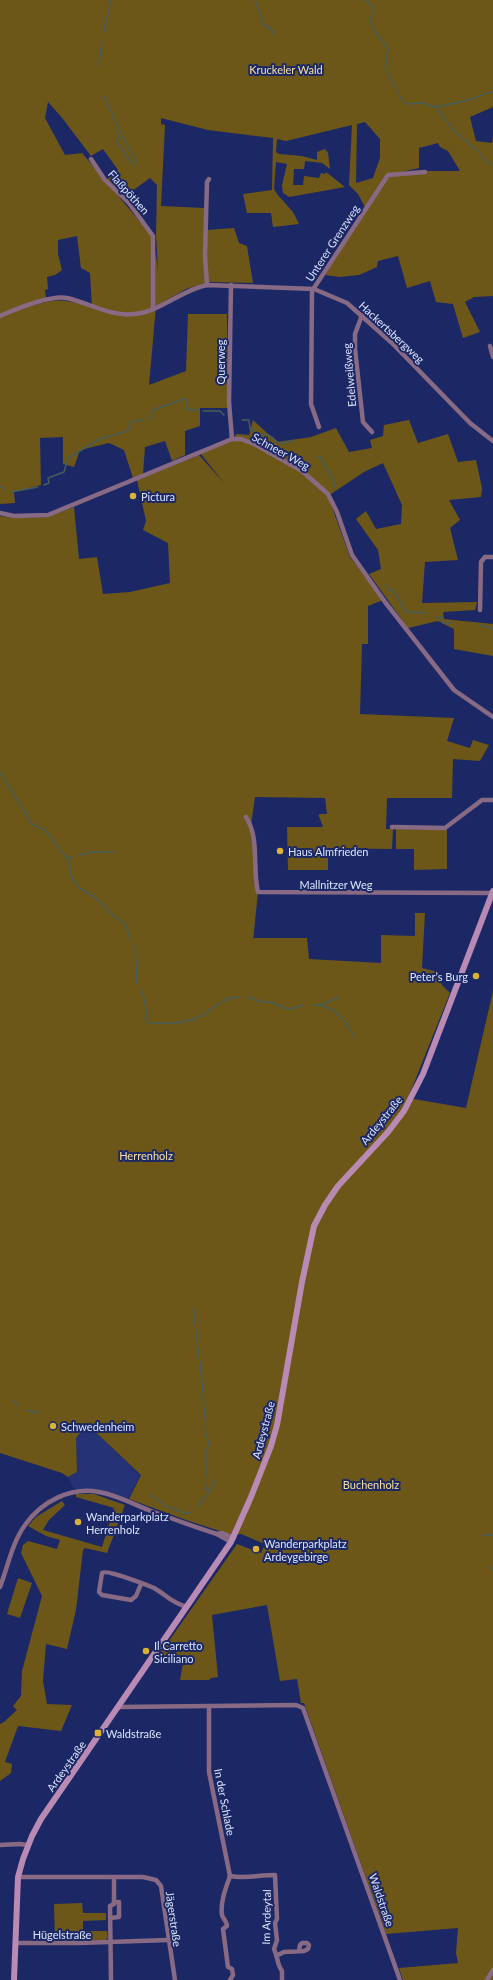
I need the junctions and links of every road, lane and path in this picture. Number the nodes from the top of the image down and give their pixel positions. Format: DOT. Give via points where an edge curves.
graph roads {
  1 [pos="91,159"];
  2 [pos="425,172"];
  3 [pos="209,179"];
  4 [pos="207,285"];
  5 [pos="230,285"];
  6 [pos="314,289"];
  7 [pos="153,309"];
  8 [pos="362,315"];
  9 [pos="0,316"];
  10 [pos="490,346"];
  11 [pos="493,357"];
  12 [pos="319,427"];
  13 [pos="372,432"];
  14 [pos="232,438"];
  15 [pos="493,441"];
  16 [pos="0,513"];
  17 [pos="493,557"];
  18 [pos="480,610"];
  19 [pos="493,717"];
  20 [pos="493,800"];
  21 [pos="246,817"];
  22 [pos="392,827"];
  23 [pos="492,892"];
  24 [pos="232,1540"];
  25 [pos="142,1584"];
  26 [pos="0,1587"];
  27 [pos="187,1607"];
  28 [pos="119,1707"];
  29 [pos="209,1707"];
  30 [pos="0,1845"];
  31 [pos="27,1845"];
  32 [pos="230,1876"];
  33 [pos="18,1877"];
  34 [pos="114,1878"];
  35 [pos="114,1902"];
  36 [pos="110,1918"];
  37 [pos="168,1940"];
  38 [pos="110,1942"];
  39 [pos="15,1943"];
  40 [pos="299,1951"];
  41 [pos="278,1955"];
  42 [pos="493,1970"];
  43 [pos="111,1977"];
  44 [pos="14,1980"];
  45 [pos="175,1980"];
  46 [pos="230,1980"];
  47 [pos="282,1980"];
  48 [pos="400,1980"];
  49 [pos="487,1980"];
  1 -- 7 [label="street, Flaßpöthen" via="105,180 129,203 153,236"];
  2 -- 6 [label="street, Unterer Grenzweg" via="388,175"];
  3 -- 4 [label="street"];
  4 -- 5 [label="street, Hackertsbergweg"];
  4 -- 7 [label="street, Hackertsbergweg" via="196,287"];
  5 -- 6 [label="street, Hackertsbergweg"];
  5 -- 14 [label="street, Querweg" via="229,402"];
  6 -- 8 [label="street, Hackertsbergweg" via="347,303"];
  6 -- 12 [label="street, Unterer Grenzweg" via="311,404"];
  7 -- 9 [label="street, Hackertsbergweg" via="126,315 59,298"];
  8 -- 13 [label="street, Edelweißweg" via="355,334 355,349 363,422"];
  8 -- 15 [label="street, Hackertsbergweg" via="400,350 470,423"];
  10 -- 11 [label="street"];
  14 -- 16 [label="street" via="48,515 14,516"];
  14 -- 19 [label="street, Schneer Weg" via="254,444 302,471 328,494 352,555 385,602 454,690"];
  17 -- 18 [label="street" via="485,557 481,562"];
  20 -- 22 [label="street" via="482,800 445,828"];
  21 -- 23 [label="street, Mallnitzer Weg" via="252,825 254,837 254,879 258,892"];
  23 -- 24 [label="main road, Ardeystraße" via="410,1102 388,1132 338,1186 314,1226 271,1446"];
  24 -- 26 [label="street" via="102,1493 87,1491 69,1494 44,1506 24,1525"];
  24 -- 27 [label="main road, Ardeystraße"];
  25 -- 25 [label="street" via="104,1571 99,1592 102,1595 131,1600"];
  25 -- 27 [label="street" via="155,1589 172,1602"];
  27 -- 28 [label="main road, Ardeystraße"];
  28 -- 29 [label="street, Waldstraße"];
  28 -- 31 [label="main road, Ardeystraße" via="41,1819"];
  29 -- 32 [label="street, In der Schlade" via="209,1772"];
  29 -- 48 [label="street, Waldstraße" via="296,1705 303,1708"];
  30 -- 31 [label="street"];
  31 -- 33 [label="main road, Ardeystraße"];
  32 -- 41 [label="street, Im Ardeytal" via="245,1878 251,1875 275,1875 277,1940 274,1949"];
  32 -- 46 [label="street" via="222,1905 222,1916 227,1922 223,1929 228,1967 232,1969 233,1975"];
  33 -- 34 [label="street, Jägerstraße"];
  33 -- 39 [label="main road, Ardeystraße"];
  34 -- 35 [label="street"];
  34 -- 37 [label="street, Jägerstraße" via="151,1878 159,1882"];
  35 -- 36 [label="street" via="110,1906"];
  35 -- 36 [label="street" via="118,1902 119,1917"];
  36 -- 38 [label="street"];
  37 -- 38 [label="street, Hügelstraße"];
  37 -- 45 [label="street, Jägerstraße"];
  38 -- 39 [label="street, Hügelstraße"];
  38 -- 43 [label="street"];
  39 -- 44 [label="main road, Ardeystraße"];
  40 -- 41 [label="street, Im Ardeytal"];
  41 -- 47 [label="street, Im Ardeytal"];
  42 -- 49 [label="street"];
}
